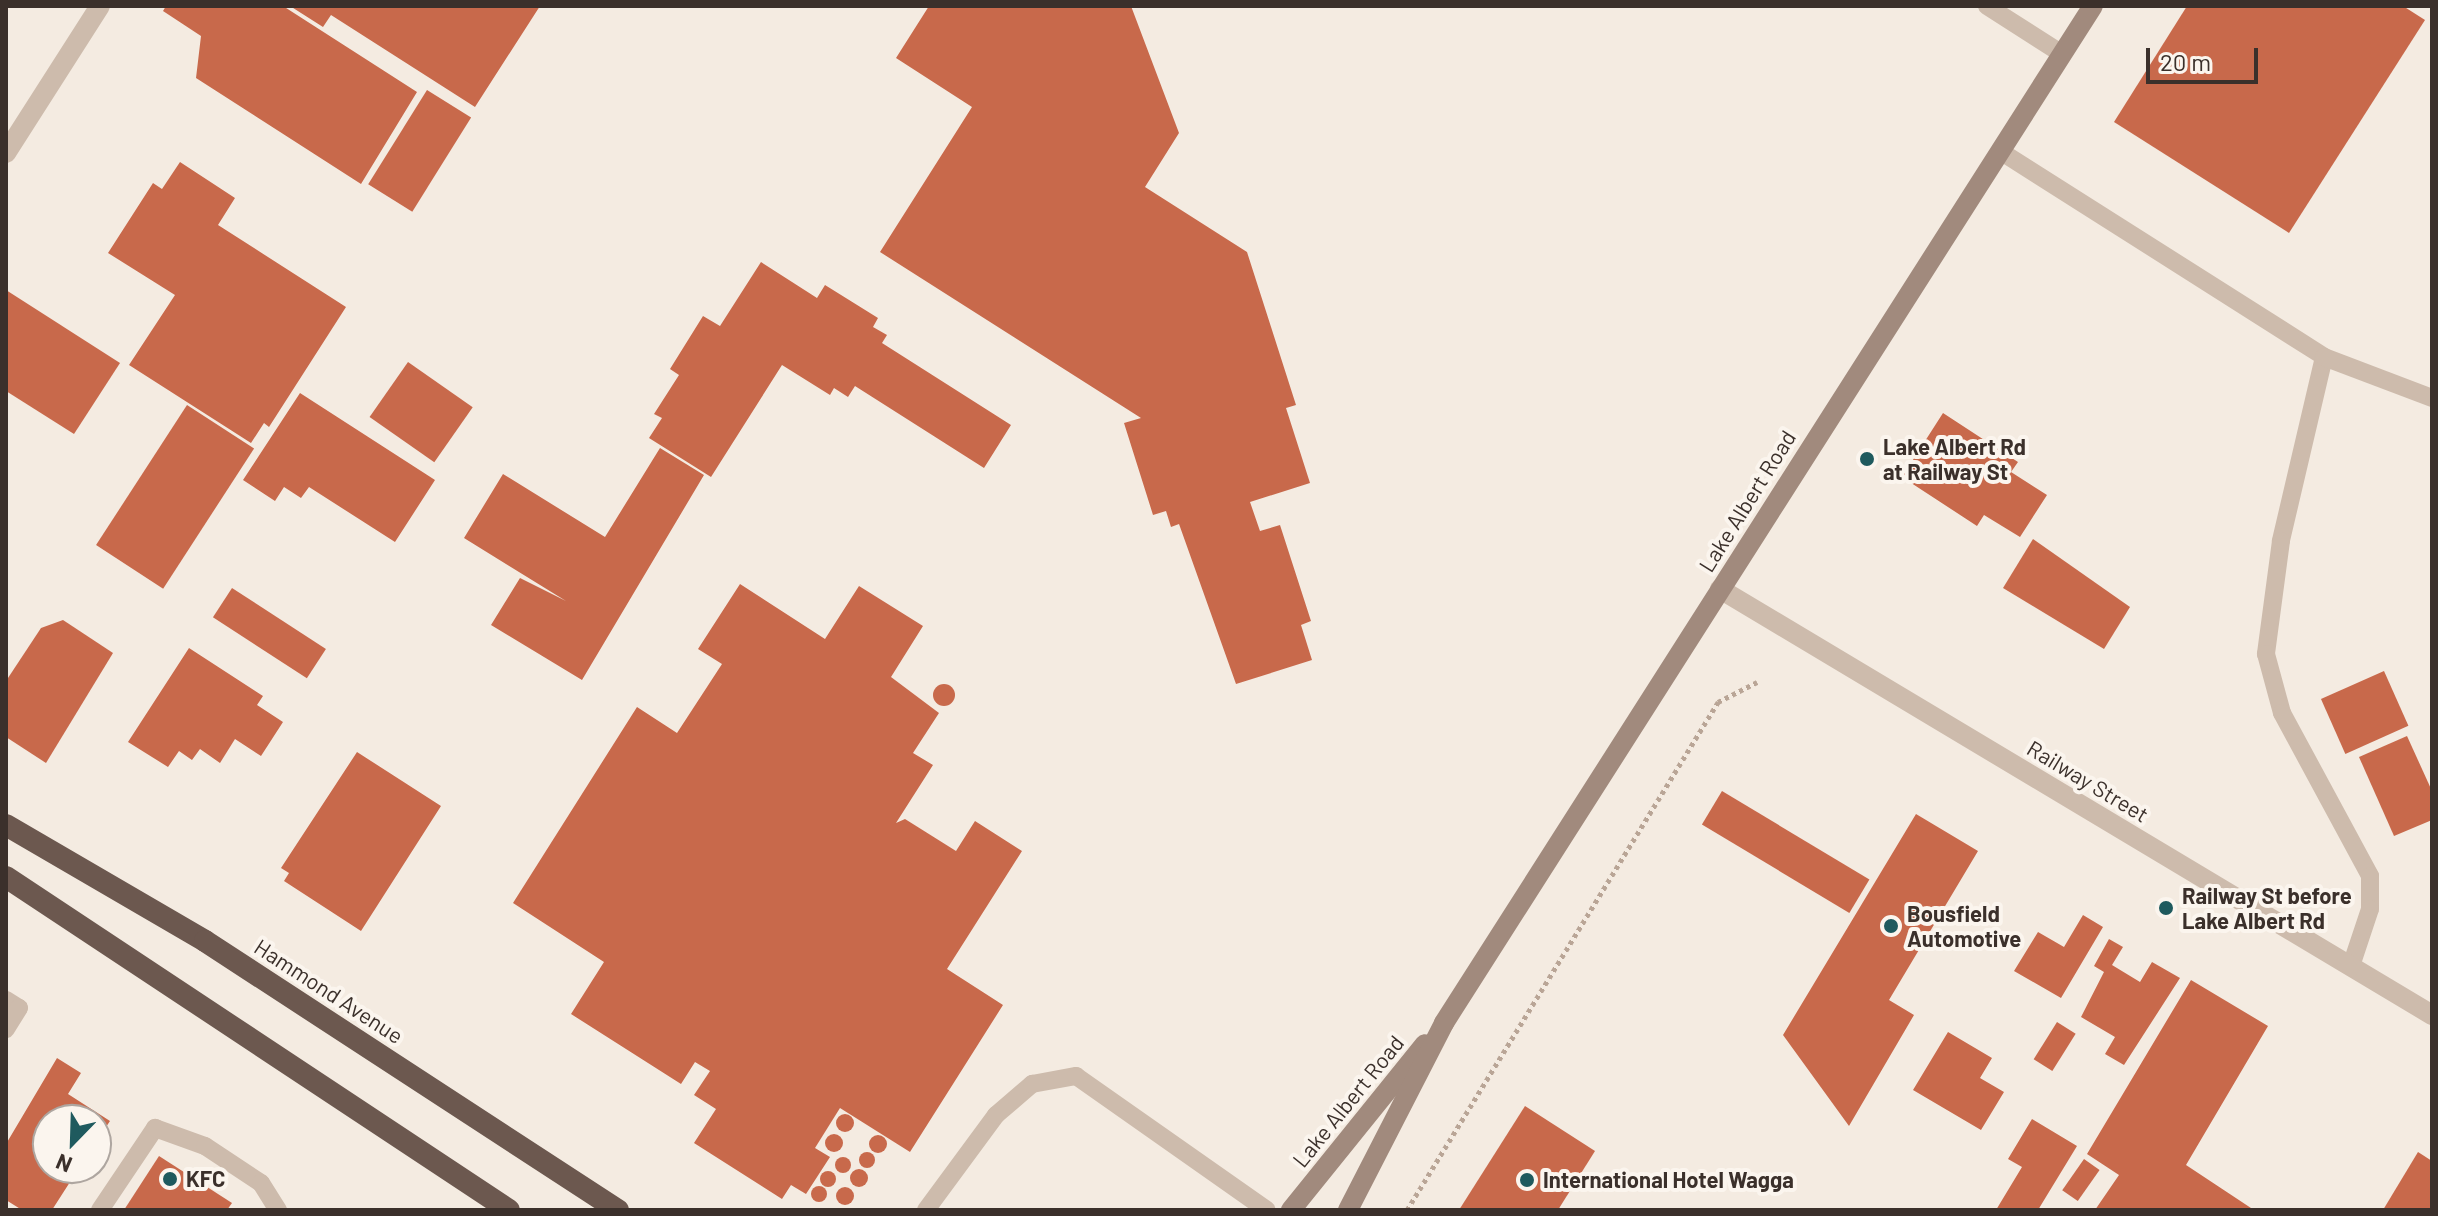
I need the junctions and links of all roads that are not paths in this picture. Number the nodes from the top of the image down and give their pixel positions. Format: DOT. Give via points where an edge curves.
graph roads {
  1 [pos="100,6"];
  2 [pos="1987,6"];
  3 [pos="2093,6"];
  4 [pos="2062,54"];
  5 [pos="2000,151"];
  6 [pos="6,153"];
  7 [pos="2324,357"];
  8 [pos="2432,398"];
  9 [pos="1720,589"];
  10 [pos="6,825"];
  11 [pos="6,877"];
  12 [pos="2351,966"];
  13 [pos="6,1000"];
  14 [pos="2432,1015"];
  15 [pos="1444,1023"];
  16 [pos="6,1029"];
  17 [pos="100,1210"];
  18 [pos="278,1210"];
  19 [pos="509,1210"];
  20 [pos="618,1210"];
  21 [pos="926,1210"];
  22 [pos="1267,1210"];
  23 [pos="1291,1210"];
  24 [pos="1348,1210"];
  1 -- 6 [label="street"];
  2 -- 4 [label="lane"];
  3 -- 4 [label="main road, Lake Albert Road"];
  4 -- 5 [label="main road, Lake Albert Road"];
  5 -- 7 [label="lane"];
  5 -- 9 [label="main road, Lake Albert Road"];
  7 -- 8 [label="lane"];
  7 -- 12 [label="lane" via="2281,541 2266,654 2282,713 2370,876 2370,909"];
  9 -- 12 [label="street, Railway Street"];
  9 -- 15 [label="main road, Lake Albert Road"];
  10 -- 20 [label="highway, Hammond Avenue" via="205,941"];
  11 -- 19 [label="highway"];
  12 -- 14 [label="street, Railway Street"];
  13 -- 16 [label="lane" via="19,1008"];
  15 -- 23 [label="main road, Lake Albert Road" via="1356,1123"];
  15 -- 24 [label="main road, Lake Albert Road"];
  17 -- 18 [label="lane" via="155,1128 205,1146 261,1183"];
  21 -- 22 [label="lane" via="996,1115 1032,1084 1076,1076"];
}
